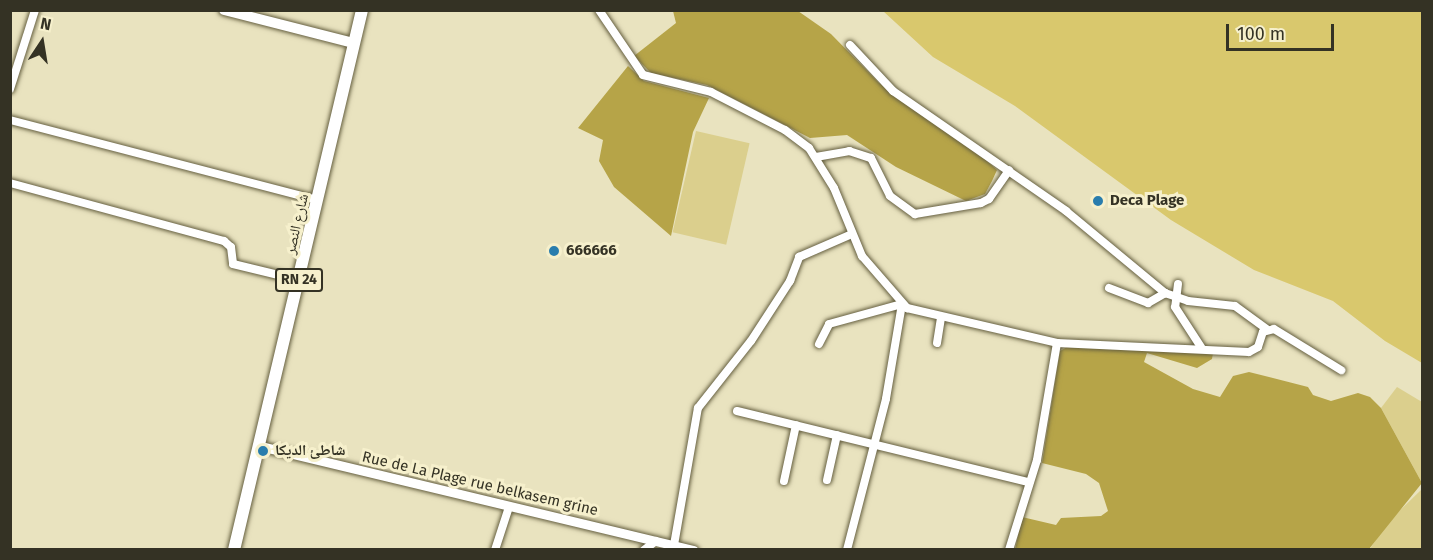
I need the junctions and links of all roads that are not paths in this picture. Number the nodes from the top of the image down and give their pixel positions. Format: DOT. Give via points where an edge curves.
graph roads {
  1 [pos="35,10"];
  2 [pos="224,10"];
  3 [pos="362,10"];
  4 [pos="599,10"];
  5 [pos="353,43"];
  6 [pos="850,45"];
  7 [pos="10,89"];
  8 [pos="10,120"];
  9 [pos="816,157"];
  10 [pos="1009,170"];
  11 [pos="10,183"];
  12 [pos="318,200"];
  13 [pos="852,234"];
  14 [pos="299,280"];
  15 [pos="1178,284"];
  16 [pos="1109,288"];
  17 [pos="1165,293"];
  18 [pos="1175,297"];
  19 [pos="902,304"];
  20 [pos="941,318"];
  21 [pos="1267,329"];
  22 [pos="937,343"];
  23 [pos="1057,343"];
  24 [pos="819,344"];
  25 [pos="1201,347"];
  26 [pos="1341,370"];
  27 [pos="737,411"];
  28 [pos="796,425"];
  29 [pos="837,435"];
  30 [pos="874,444"];
  31 [pos="260,446"];
  32 [pos="827,480"];
  33 [pos="784,481"];
  34 [pos="1029,482"];
  35 [pos="509,507"];
  36 [pos="656,541"];
  37 [pos="674,545"];
  38 [pos="234,549"];
  39 [pos="495,549"];
  40 [pos="644,549"];
  41 [pos="694,549"];
  42 [pos="847,549"];
  43 [pos="1009,549"];
  1 -- 7 [label="street"];
  2 -- 5 [label="main road"];
  3 -- 5 [label="main road, شارع النصر / RN 24"];
  4 -- 9 [label="street" via="643,75 711,92 785,130"];
  5 -- 12 [label="main road, شارع النصر / RN 24"];
  6 -- 10 [label="street" via="892,91"];
  8 -- 12 [label="street"];
  9 -- 10 [label="street" via="849,151 870,158 890,195 915,214 989,199"];
  9 -- 13 [label="street" via="834,188"];
  10 -- 17 [label="street" via="1066,210"];
  11 -- 14 [label="street" via="224,241 231,247 232,264"];
  12 -- 14 [label="main road, شارع النصر / RN 24"];
  13 -- 19 [label="street" via="873,271"];
  13 -- 37 [label="street" via="799,257 790,281 751,341 698,408"];
  14 -- 31 [label="main road, شارع النصر / RN 24"];
  15 -- 18 [label="street"];
  16 -- 17 [label="street" via="1148,303"];
  17 -- 18 [label="street"];
  18 -- 21 [label="street" via="1235,306"];
  18 -- 25 [label="street" via="1175,307"];
  19 -- 20 [label="street" via="912,311"];
  19 -- 24 [label="street" via="829,324"];
  19 -- 30 [label="street"];
  20 -- 22 [label="street"];
  20 -- 23 [label="street"];
  21 -- 25 [label="street" via="1258,347 1249,352"];
  21 -- 26 [label="street" via="1274,329"];
  23 -- 25 [label="street" via="1123,348"];
  23 -- 34 [label="street" via="1037,460"];
  27 -- 28 [label="street"];
  28 -- 29 [label="street"];
  28 -- 33 [label="street"];
  29 -- 30 [label="street"];
  29 -- 32 [label="street"];
  30 -- 34 [label="street"];
  30 -- 42 [label="street"];
  31 -- 35 [label="street, Rue de La Plage rue belkasem grine"];
  31 -- 38 [label="main road, شارع النصر / RN 24"];
  34 -- 43 [label="street"];
  35 -- 36 [label="street, Rue de La Plage rue belkasem grine"];
  35 -- 39 [label="street"];
  36 -- 37 [label="street, Rue de La Plage rue belkasem grine"];
  36 -- 40 [label="street"];
  37 -- 41 [label="street, Rue de La Plage rue belkasem grine"];
}
